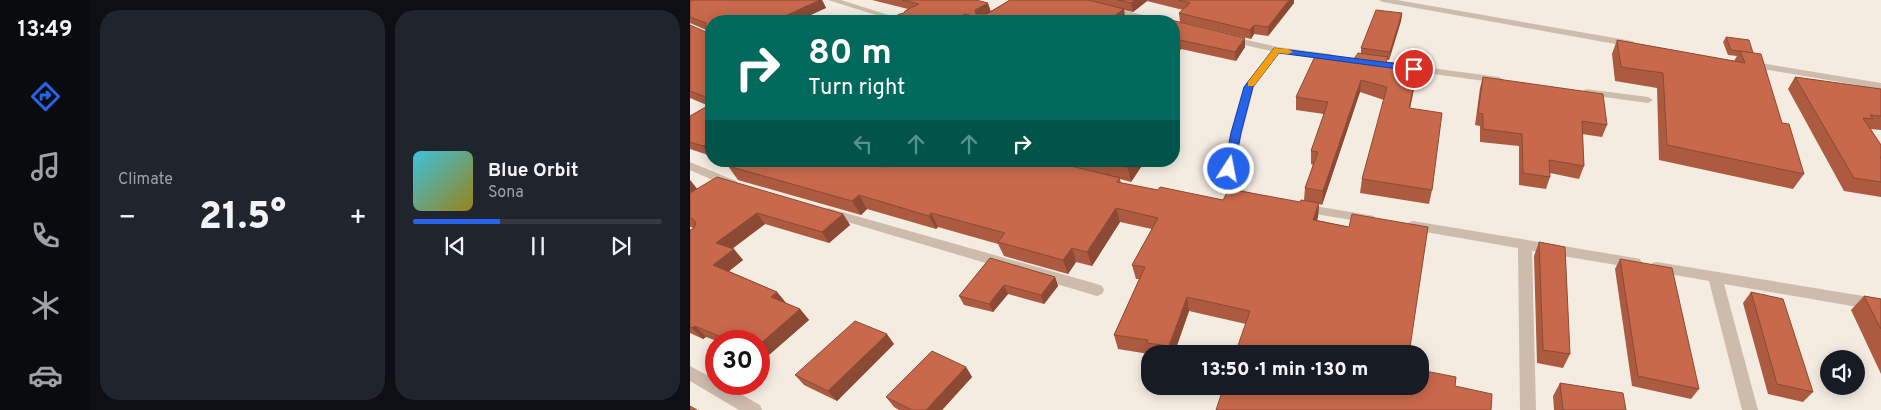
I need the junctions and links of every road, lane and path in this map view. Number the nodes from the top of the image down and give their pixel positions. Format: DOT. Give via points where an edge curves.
graph roads {
  1 [pos="832,0"];
  2 [pos="1383,0"];
  3 [pos="1103,8"];
  4 [pos="883,15"];
  5 [pos="1132,15"];
  6 [pos="1221,37"];
  7 [pos="1647,46"];
  8 [pos="1277,50"];
  9 [pos="1345,59"];
  10 [pos="1735,61"];
  11 [pos="1394,66"];
  12 [pos="1511,82"];
  13 [pos="1881,86"];
  14 [pos="1580,91"];
  15 [pos="1648,100"];
  16 [pos="690,166"];
  17 [pos="740,171"];
  18 [pos="724,182"];
  19 [pos="744,187"];
  20 [pos="711,190"];
  21 [pos="1261,201"];
  22 [pos="1290,206"];
  23 [pos="820,209"];
  24 [pos="1378,220"];
  25 [pos="1398,224"];
  26 [pos="1524,245"];
  27 [pos="1715,277"];
  28 [pos="1097,290"];
  29 [pos="1881,305"];
  30 [pos="690,373"];
  31 [pos="754,410"];
  32 [pos="1528,410"];
  33 [pos="1750,410"];
  1 -- 4 [label="street"];
  2 -- 7 [label="street"];
  3 -- 5 [label="street"];
  6 -- 8 [label="street"];
  8 -- 9 [label="street"];
  8 -- 21 [label="street" via="1248,87 1229,169 1236,190"];
  10 -- 13 [label="street"];
  11 -- 12 [label="street"];
  14 -- 15 [label="street"];
  16 -- 18 [label="street"];
  17 -- 18 [label="street"];
  18 -- 19 [label="street"];
  18 -- 20 [label="street"];
  22 -- 24 [label="street"];
  23 -- 28 [label="street"];
  25 -- 26 [label="street"];
  26 -- 27 [label="street"];
  26 -- 32 [label="street"];
  27 -- 29 [label="street"];
  27 -- 33 [label="street"];
  30 -- 31 [label="street"];
}
